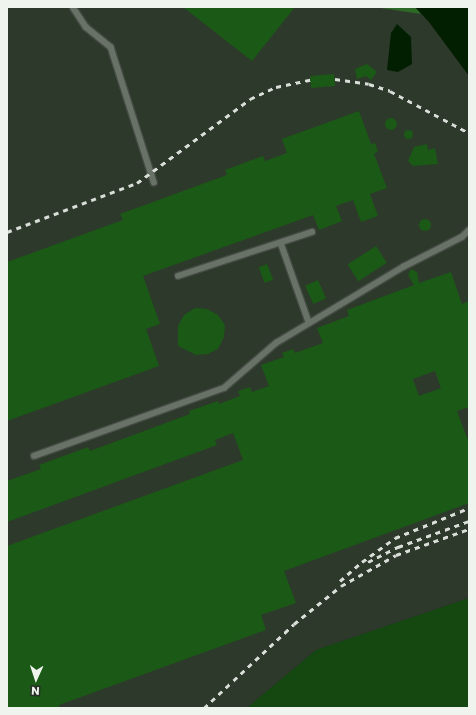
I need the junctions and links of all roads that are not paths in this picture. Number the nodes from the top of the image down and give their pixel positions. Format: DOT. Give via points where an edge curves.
graph roads {
  1 [pos="72,7"];
  2 [pos="154,182"];
  3 [pos="469,230"];
  4 [pos="312,232"];
  5 [pos="281,243"];
  6 [pos="178,276"];
  7 [pos="309,322"];
  8 [pos="34,456"];
  1 -- 2 [label="lane" via="86,27 111,47"];
  3 -- 7 [label="lane" via="462,237 403,267"];
  4 -- 5 [label="lane"];
  5 -- 6 [label="lane"];
  5 -- 7 [label="lane"];
  7 -- 8 [label="lane" via="276,343 224,388"];
}
